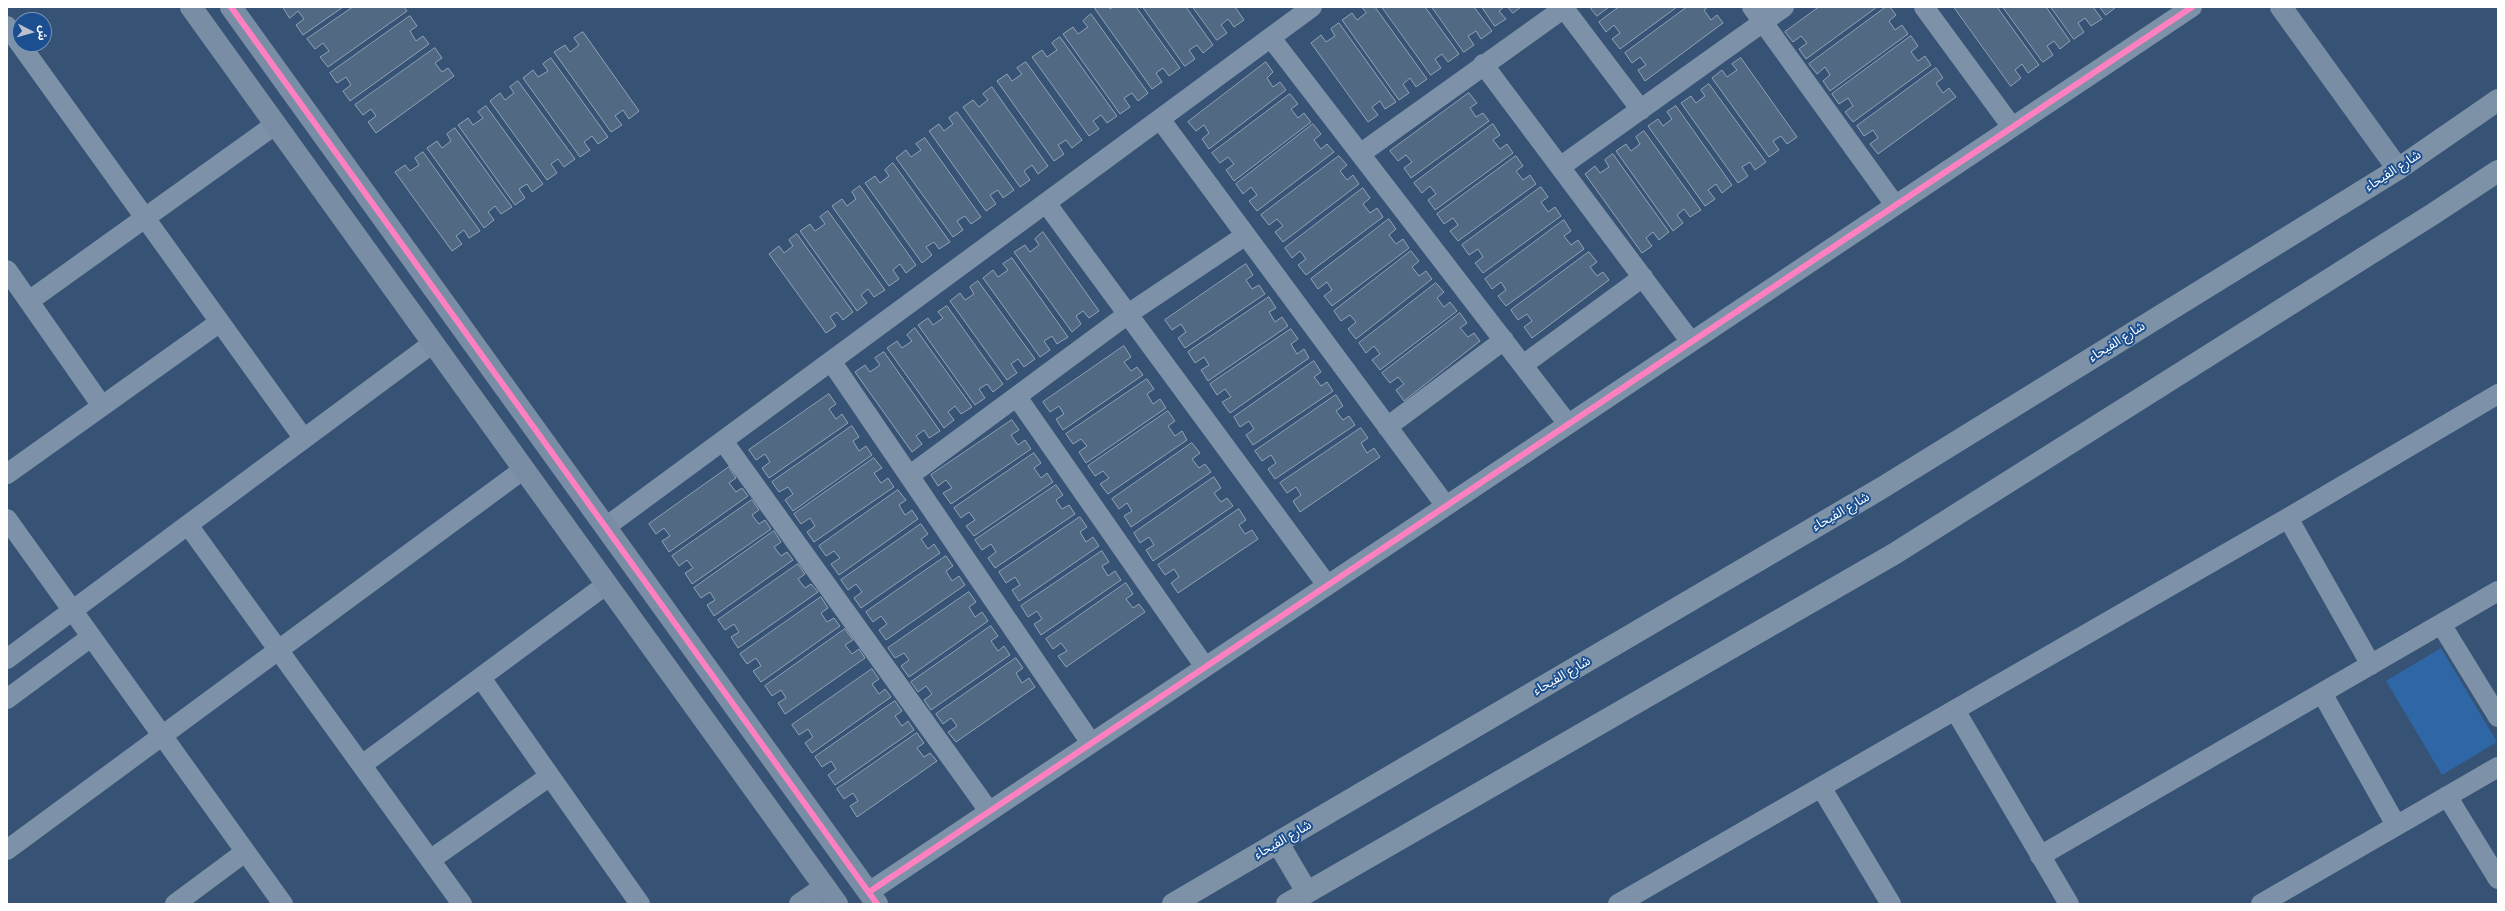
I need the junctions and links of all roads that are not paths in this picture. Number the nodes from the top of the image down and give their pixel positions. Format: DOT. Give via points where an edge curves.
graph roads {
  1 [pos="191,7"];
  2 [pos="231,7"];
  3 [pos="1312,7"];
  4 [pos="1564,7"];
  5 [pos="1784,7"];
  6 [pos="1924,7"];
  7 [pos="2192,7"];
  8 [pos="2281,7"];
  9 [pos="1757,15"];
  10 [pos="1271,38"];
  11 [pos="26,52"];
  12 [pos="1483,64"];
  13 [pos="2498,100"];
  14 [pos="1641,110"];
  15 [pos="1160,119"];
  16 [pos="276,124"];
  17 [pos="2012,127"];
  18 [pos="1360,154"];
  19 [pos="1560,167"];
  20 [pos="2398,169"];
  21 [pos="2498,171"];
  22 [pos="1046,203"];
  23 [pos="1895,205"];
  24 [pos="145,218"];
  25 [pos="1246,235"];
  26 [pos="7,270"];
  27 [pos="1643,277"];
  28 [pos="29,301"];
  29 [pos="1128,314"];
  30 [pos="220,322"];
  31 [pos="1504,340"];
  32 [pos="1691,342"];
  33 [pos="433,343"];
  34 [pos="832,361"];
  35 [pos="1523,365"];
  36 [pos="2498,394"];
  37 [pos="1017,397"];
  38 [pos="102,406"];
  39 [pos="1568,424"];
  40 [pos="1387,427"];
  41 [pos="304,439"];
  42 [pos="723,441"];
  43 [pos="524,469"];
  44 [pos="7,474"];
  45 [pos="909,476"];
  46 [pos="1446,506"];
  47 [pos="2288,518"];
  48 [pos="7,519"];
  49 [pos="188,525"];
  50 [pos="607,526"];
  51 [pos="607,584"];
  52 [pos="1327,585"];
  53 [pos="2498,591"];
  54 [pos="72,610"];
  55 [pos="2441,624"];
  56 [pos="91,637"];
  57 [pos="278,650"];
  58 [pos="7,659"];
  59 [pos="2371,665"];
  60 [pos="707,666"];
  61 [pos="1205,667"];
  62 [pos="481,678"];
  63 [pos="679,685"];
  64 [pos="2322,693"];
  65 [pos="7,699"];
  66 [pos="1954,710"];
  67 [pos="2498,717"];
  68 [pos="162,736"];
  69 [pos="1092,743"];
  70 [pos="362,765"];
  71 [pos="2498,767"];
  72 [pos="550,776"];
  73 [pos="1821,787"];
  74 [pos="2447,796"];
  75 [pos="989,812"];
  76 [pos="2396,825"];
  77 [pos="1278,843"];
  78 [pos="7,850"];
  79 [pos="245,852"];
  80 [pos="2040,856"];
  81 [pos="430,860"];
  82 [pos="2498,879"];
  83 [pos="1307,892"];
  84 [pos="831,896"];
  85 [pos="873,898"];
  86 [pos="175,904"];
  87 [pos="283,904"];
  88 [pos="462,904"];
  89 [pos="640,904"];
  90 [pos="800,904"];
  91 [pos="1173,904"];
  92 [pos="1287,904"];
  93 [pos="1618,904"];
  94 [pos="1891,904"];
  95 [pos="2068,904"];
  96 [pos="2261,904"];
  1 -- 16 [label="street"];
  2 -- 50 [label="street"];
  3 -- 10 [label="street"];
  4 -- 12 [label="street"];
  4 -- 14 [label="street"];
  5 -- 9 [label="street"];
  6 -- 17 [label="street"];
  7 -- 17 [label="street"];
  8 -- 20 [label="street"];
  9 -- 14 [label="street"];
  9 -- 23 [label="street"];
  10 -- 15 [label="street"];
  10 -- 18 [label="street"];
  11 -- 24 [label="street"];
  12 -- 18 [label="street"];
  12 -- 19 [label="street"];
  13 -- 20 [label="highway, شارع الفيحاء"];
  14 -- 19 [label="street"];
  15 -- 22 [label="street"];
  15 -- 25 [label="street"];
  16 -- 24 [label="street"];
  16 -- 33 [label="street"];
  17 -- 23 [label="street"];
  18 -- 31 [label="street"];
  19 -- 27 [label="street"];
  20 -- 77 [label="highway, شارع الفيحاء" via="1880,489"];
  21 -- 83 [label="highway" via="1894,554"];
  22 -- 29 [label="street"];
  22 -- 34 [label="street"];
  23 -- 32 [label="street"];
  24 -- 28 [label="street"];
  24 -- 30 [label="street"];
  25 -- 29 [label="street"];
  25 -- 40 [label="street"];
  26 -- 28 [label="street"];
  27 -- 32 [label="street"];
  27 -- 35 [label="street"];
  28 -- 38 [label="street"];
  29 -- 37 [label="street"];
  29 -- 52 [label="street"];
  30 -- 38 [label="street"];
  30 -- 41 [label="street"];
  31 -- 35 [label="street"];
  31 -- 40 [label="street"];
  32 -- 39 [label="street"];
  33 -- 41 [label="street"];
  33 -- 43 [label="street"];
  34 -- 42 [label="street"];
  34 -- 45 [label="street"];
  35 -- 39 [label="street"];
  36 -- 47 [label="street"];
  37 -- 45 [label="street"];
  37 -- 61 [label="street"];
  38 -- 44 [label="street"];
  39 -- 46 [label="street"];
  40 -- 46 [label="street"];
  41 -- 49 [label="street"];
  42 -- 50 [label="street"];
  42 -- 75 [label="street"];
  43 -- 51 [label="street"];
  43 -- 57 [label="street"];
  45 -- 69 [label="street"];
  46 -- 52 [label="street"];
  47 -- 59 [label="street"];
  47 -- 66 [label="street"];
  48 -- 54 [label="street"];
  49 -- 54 [label="street"];
  49 -- 57 [label="street"];
  50 -- 60 [label="street"];
  51 -- 62 [label="street"];
  51 -- 63 [label="street"];
  52 -- 61 [label="street"];
  53 -- 55 [label="street"];
  54 -- 56 [label="street"];
  54 -- 58 [label="street"];
  55 -- 59 [label="street"];
  55 -- 67 [label="street"];
  56 -- 65 [label="street"];
  56 -- 68 [label="street"];
  57 -- 68 [label="street"];
  57 -- 70 [label="street"];
  59 -- 64 [label="street"];
  60 -- 63 [label="street"];
  60 -- 85 [label="street"];
  61 -- 69 [label="street"];
  62 -- 70 [label="street"];
  62 -- 72 [label="street"];
  63 -- 84 [label="street"];
  64 -- 76 [label="street"];
  64 -- 80 [label="street"];
  66 -- 73 [label="street"];
  66 -- 80 [label="street"];
  68 -- 78 [label="street"];
  68 -- 79 [label="street"];
  69 -- 75 [label="street"];
  70 -- 81 [label="street"];
  71 -- 74 [label="street"];
  72 -- 81 [label="street"];
  72 -- 89 [label="street"];
  73 -- 93 [label="street"];
  73 -- 94 [label="street"];
  74 -- 76 [label="street"];
  74 -- 82 [label="street"];
  75 -- 85 [label="street"];
  76 -- 96 [label="street"];
  77 -- 83 [label="highway"];
  77 -- 91 [label="highway, شارع الفيحاء"];
  79 -- 86 [label="street"];
  79 -- 87 [label="street"];
  80 -- 95 [label="street"];
  81 -- 88 [label="street"];
  83 -- 92 [label="highway"];
  84 -- 90 [label="street"];
}
